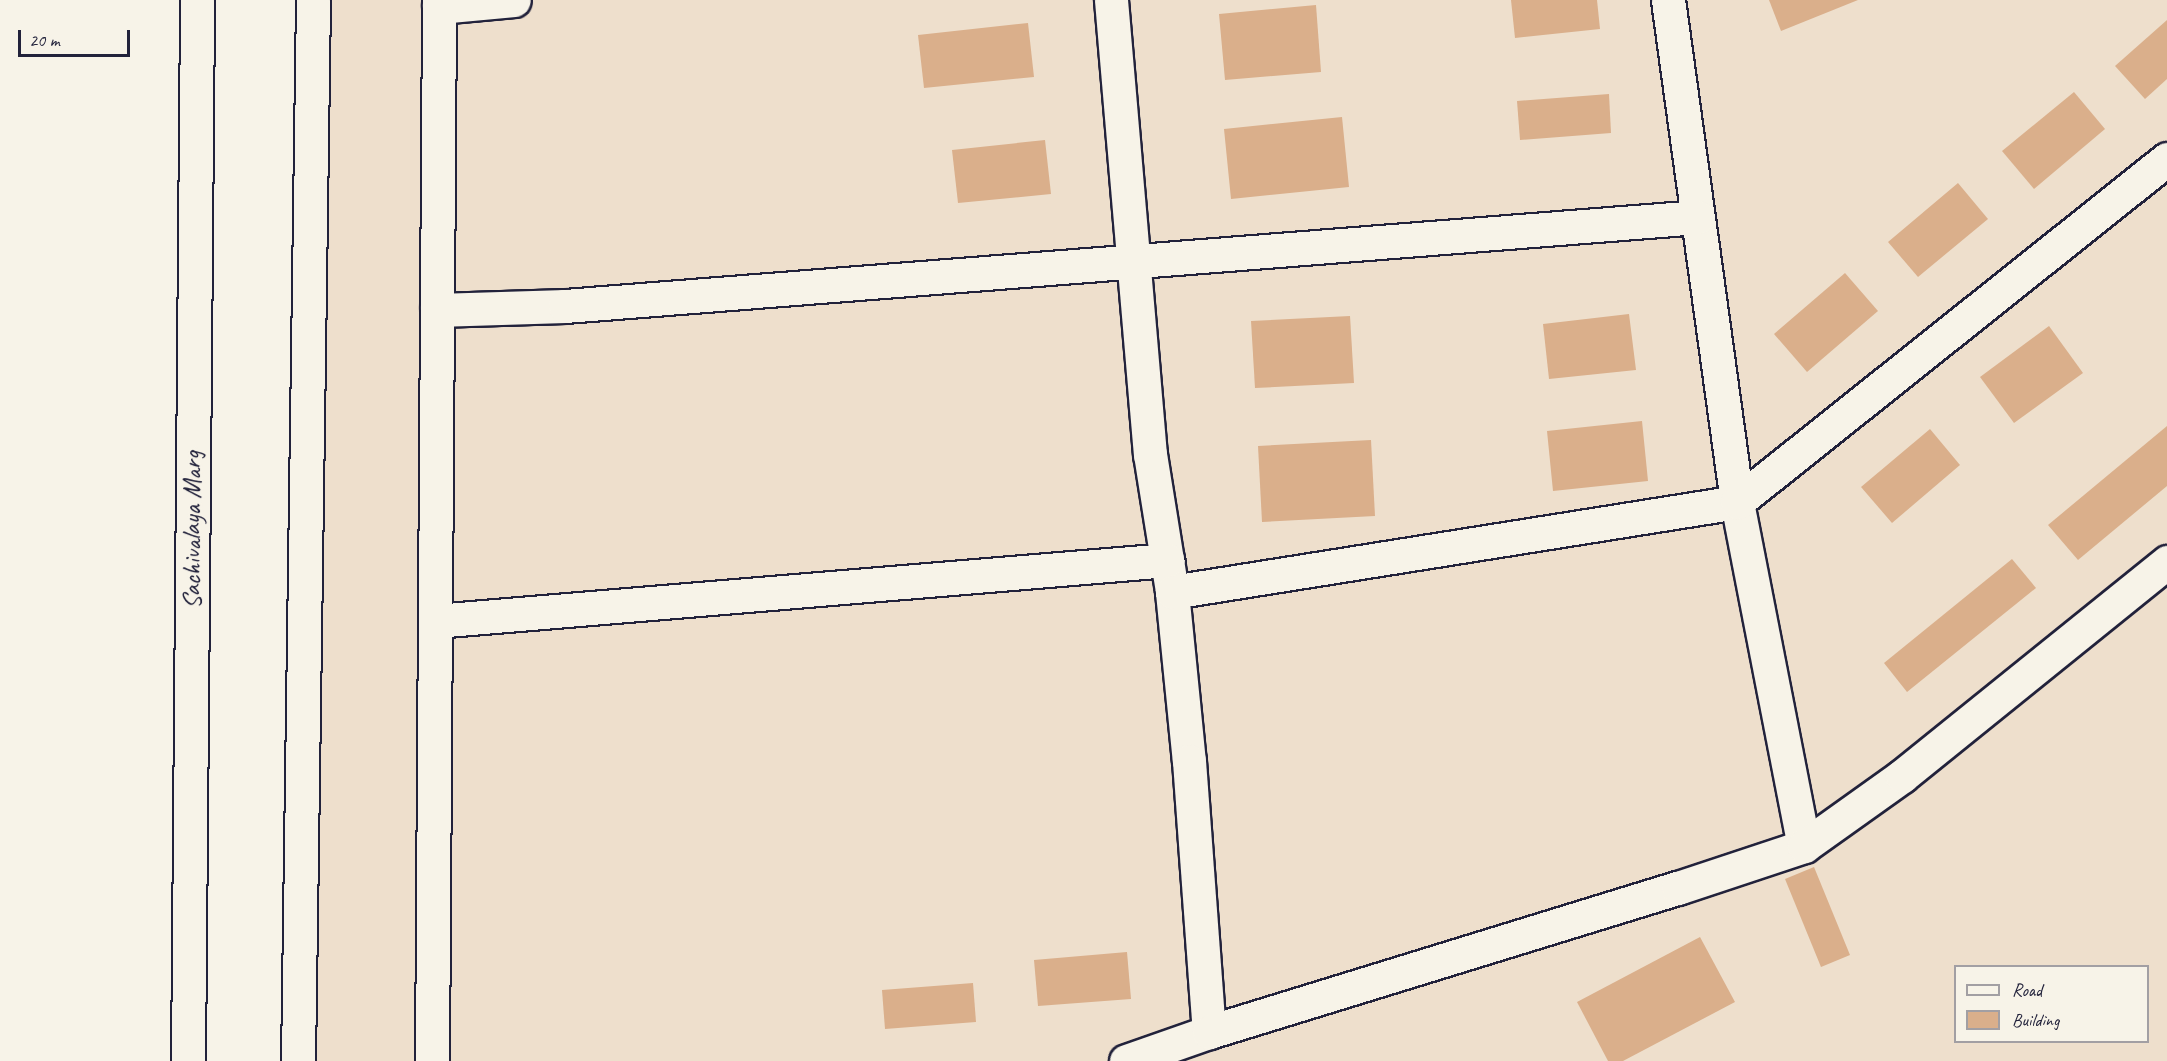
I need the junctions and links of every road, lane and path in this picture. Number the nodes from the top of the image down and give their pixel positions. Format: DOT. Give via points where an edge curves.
graph roads {
  1 [pos="197,0"];
  2 [pos="313,0"];
  3 [pos="514,0"];
  4 [pos="1111,0"];
  5 [pos="1668,0"];
  6 [pos="439,4"];
  7 [pos="2167,159"];
  8 [pos="1698,217"];
  9 [pos="1134,262"];
  10 [pos="437,310"];
  11 [pos="1737,502"];
  12 [pos="1167,560"];
  13 [pos="2167,562"];
  14 [pos="1172,592"];
  15 [pos="435,621"];
  16 [pos="1804,846"];
  17 [pos="1209,1032"];
  18 [pos="188,1061"];
  19 [pos="298,1061"];
  20 [pos="432,1061"];
  21 [pos="1126,1061"];
  1 -- 18 [label="main road, Sachivalaya Marg"];
  2 -- 19 [label="main road"];
  3 -- 6 [label="main road"];
  4 -- 9 [label="main road"];
  5 -- 8 [label="main road"];
  6 -- 10 [label="main road"];
  7 -- 11 [label="main road"];
  8 -- 9 [label="main road"];
  8 -- 11 [label="main road"];
  9 -- 10 [label="main road" via="565,306"];
  9 -- 12 [label="main road" via="1150,454"];
  10 -- 15 [label="main road"];
  11 -- 14 [label="main road"];
  11 -- 16 [label="main road"];
  12 -- 14 [label="main road"];
  12 -- 15 [label="main road"];
  13 -- 16 [label="main road" via="1902,776"];
  14 -- 17 [label="main road"];
  15 -- 20 [label="main road"];
  16 -- 17 [label="main road"];
  17 -- 21 [label="main road"];
}
